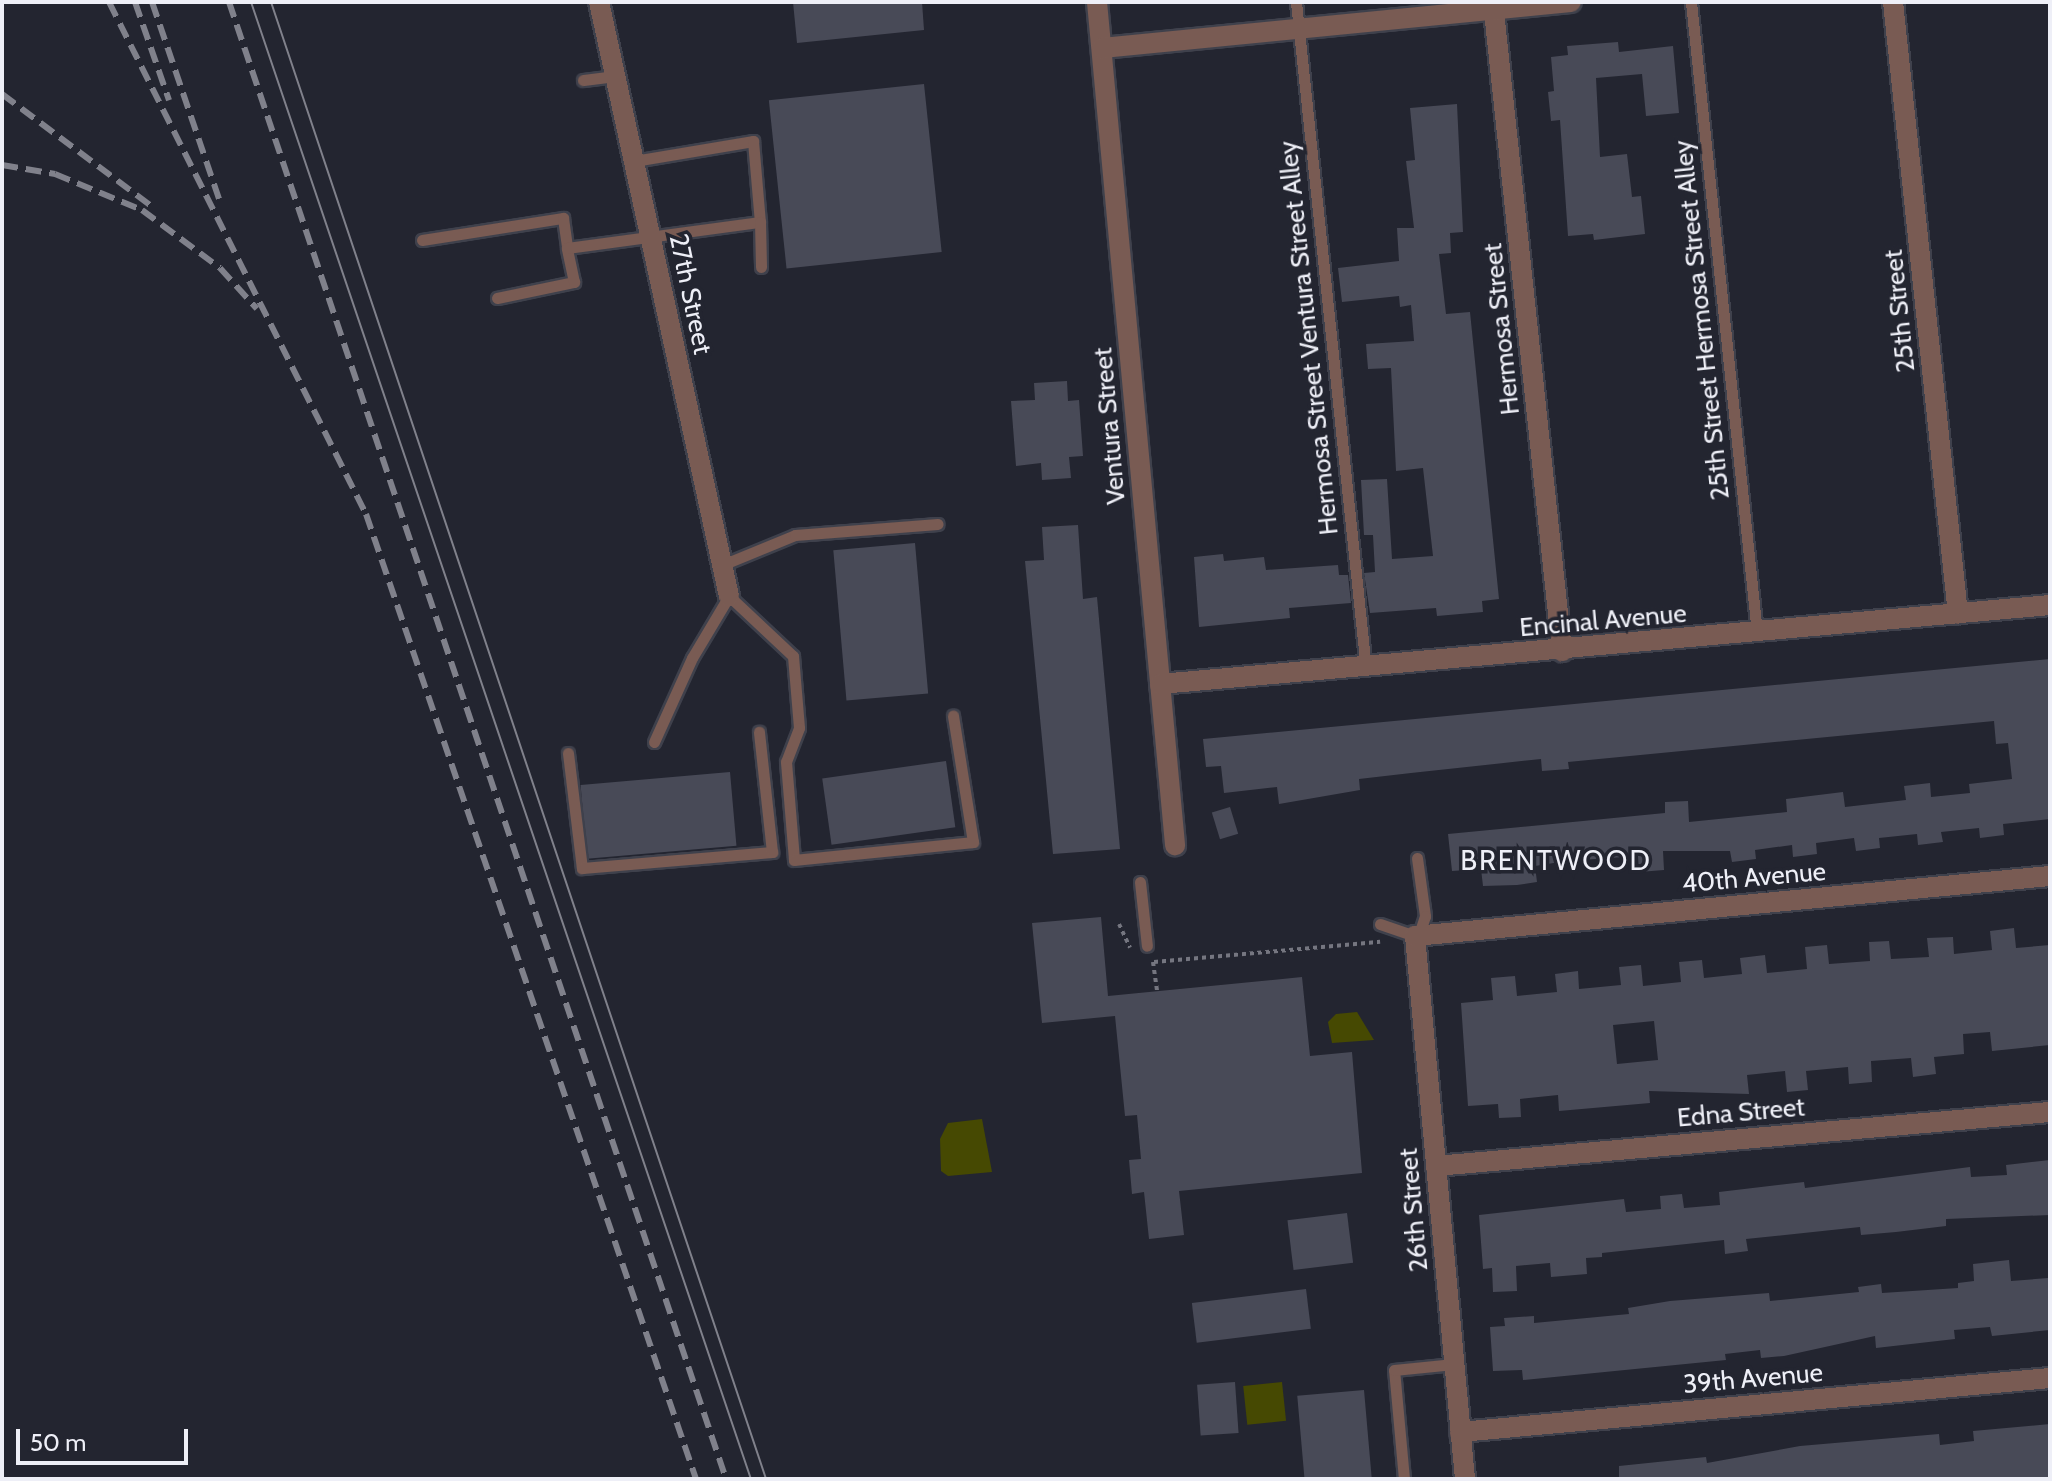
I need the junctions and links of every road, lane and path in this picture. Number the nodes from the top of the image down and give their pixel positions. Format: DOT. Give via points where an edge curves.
graph roads {
  1 [pos="599,2"];
  2 [pos="1097,2"];
  3 [pos="1296,2"];
  4 [pos="1571,2"];
  5 [pos="1691,2"];
  6 [pos="1893,2"];
  7 [pos="1493,6"];
  8 [pos="1298,29"];
  9 [pos="1102,48"];
  10 [pos="616,76"];
  11 [pos="583,80"];
  12 [pos="634,161"];
  13 [pos="760,222"];
  14 [pos="650,235"];
  15 [pos="422,240"];
  16 [pos="567,248"];
  17 [pos="761,267"];
  18 [pos="497,298"];
  19 [pos="938,524"];
  20 [pos="722,565"];
  21 [pos="729,596"];
  22 [pos="2050,605"];
  23 [pos="1958,614"];
  24 [pos="1757,633"];
  25 [pos="1562,651"];
  26 [pos="1366,669"];
  27 [pos="1160,684"];
  28 [pos="953,716"];
  29 [pos="759,732"];
  30 [pos="654,742"];
  31 [pos="568,753"];
  32 [pos="1175,845"];
  33 [pos="1417,858"];
  34 [pos="2050,876"];
  35 [pos="1140,882"];
  36 [pos="1119,924"];
  37 [pos="1380,924"];
  38 [pos="1417,936"];
  39 [pos="1390,941"];
  40 [pos="1146,951"];
  41 [pos="1134,952"];
  42 [pos="1153,962"];
  43 [pos="1157,991"];
  44 [pos="2050,1112"];
  45 [pos="1436,1166"];
  46 [pos="1454,1364"];
  47 [pos="2050,1378"];
  48 [pos="1460,1432"];
  49 [pos="1404,1479"];
  50 [pos="1465,1479"];
  1 -- 10 [label="street, 27th Street"];
  2 -- 9 [label="street, Ventura Street"];
  3 -- 8 [label="lane, Hermosa Street Ventura Street Alley"];
  4 -- 7 [label="street"];
  5 -- 24 [label="lane, 25th Street Hermosa Street Alley"];
  6 -- 23 [label="street, 25th Street"];
  7 -- 8 [label="street"];
  7 -- 25 [label="street, Hermosa Street"];
  8 -- 9 [label="street"];
  8 -- 26 [label="lane, Hermosa Street Ventura Street Alley"];
  9 -- 27 [label="street, Ventura Street"];
  10 -- 11 [label="lane"];
  10 -- 12 [label="street, 27th Street"];
  12 -- 13 [label="lane" via="753,141"];
  12 -- 14 [label="street, 27th Street"];
  13 -- 14 [label="lane"];
  13 -- 17 [label="lane"];
  14 -- 16 [label="lane"];
  14 -- 20 [label="street, 27th Street"];
  15 -- 16 [label="lane" via="563,218"];
  16 -- 18 [label="lane" via="574,282"];
  19 -- 20 [label="lane" via="795,535"];
  20 -- 21 [label="street, 27th Street"];
  21 -- 28 [label="lane" via="793,656 799,728 786,762 794,860 973,842"];
  21 -- 30 [label="lane" via="692,658"];
  22 -- 23 [label="street, Encinal Avenue"];
  23 -- 24 [label="street, Encinal Avenue"];
  24 -- 25 [label="street, Encinal Avenue"];
  25 -- 26 [label="street, Encinal Avenue"];
  26 -- 27 [label="street, Encinal Avenue"];
  27 -- 32 [label="street, Ventura Street"];
  29 -- 31 [label="lane" via="772,852 582,868"];
  33 -- 38 [label="lane" via="1425,916"];
  34 -- 38 [label="street, 40th Avenue"];
  35 -- 40 [label="lane"];
  36 -- 41 [label="path" via="1122,939"];
  37 -- 38 [label="lane"];
  38 -- 45 [label="street, 26th Street"];
  39 -- 42 [label="path"];
  40 -- 42 [label="path"];
  42 -- 43 [label="path"];
  44 -- 45 [label="street, Edna Street"];
  45 -- 46 [label="street, 26th Street"];
  46 -- 48 [label="street, 26th Street"];
  46 -- 49 [label="lane" via="1394,1370"];
  47 -- 48 [label="street, 39th Avenue"];
  48 -- 50 [label="street, 26th Street"];
}
